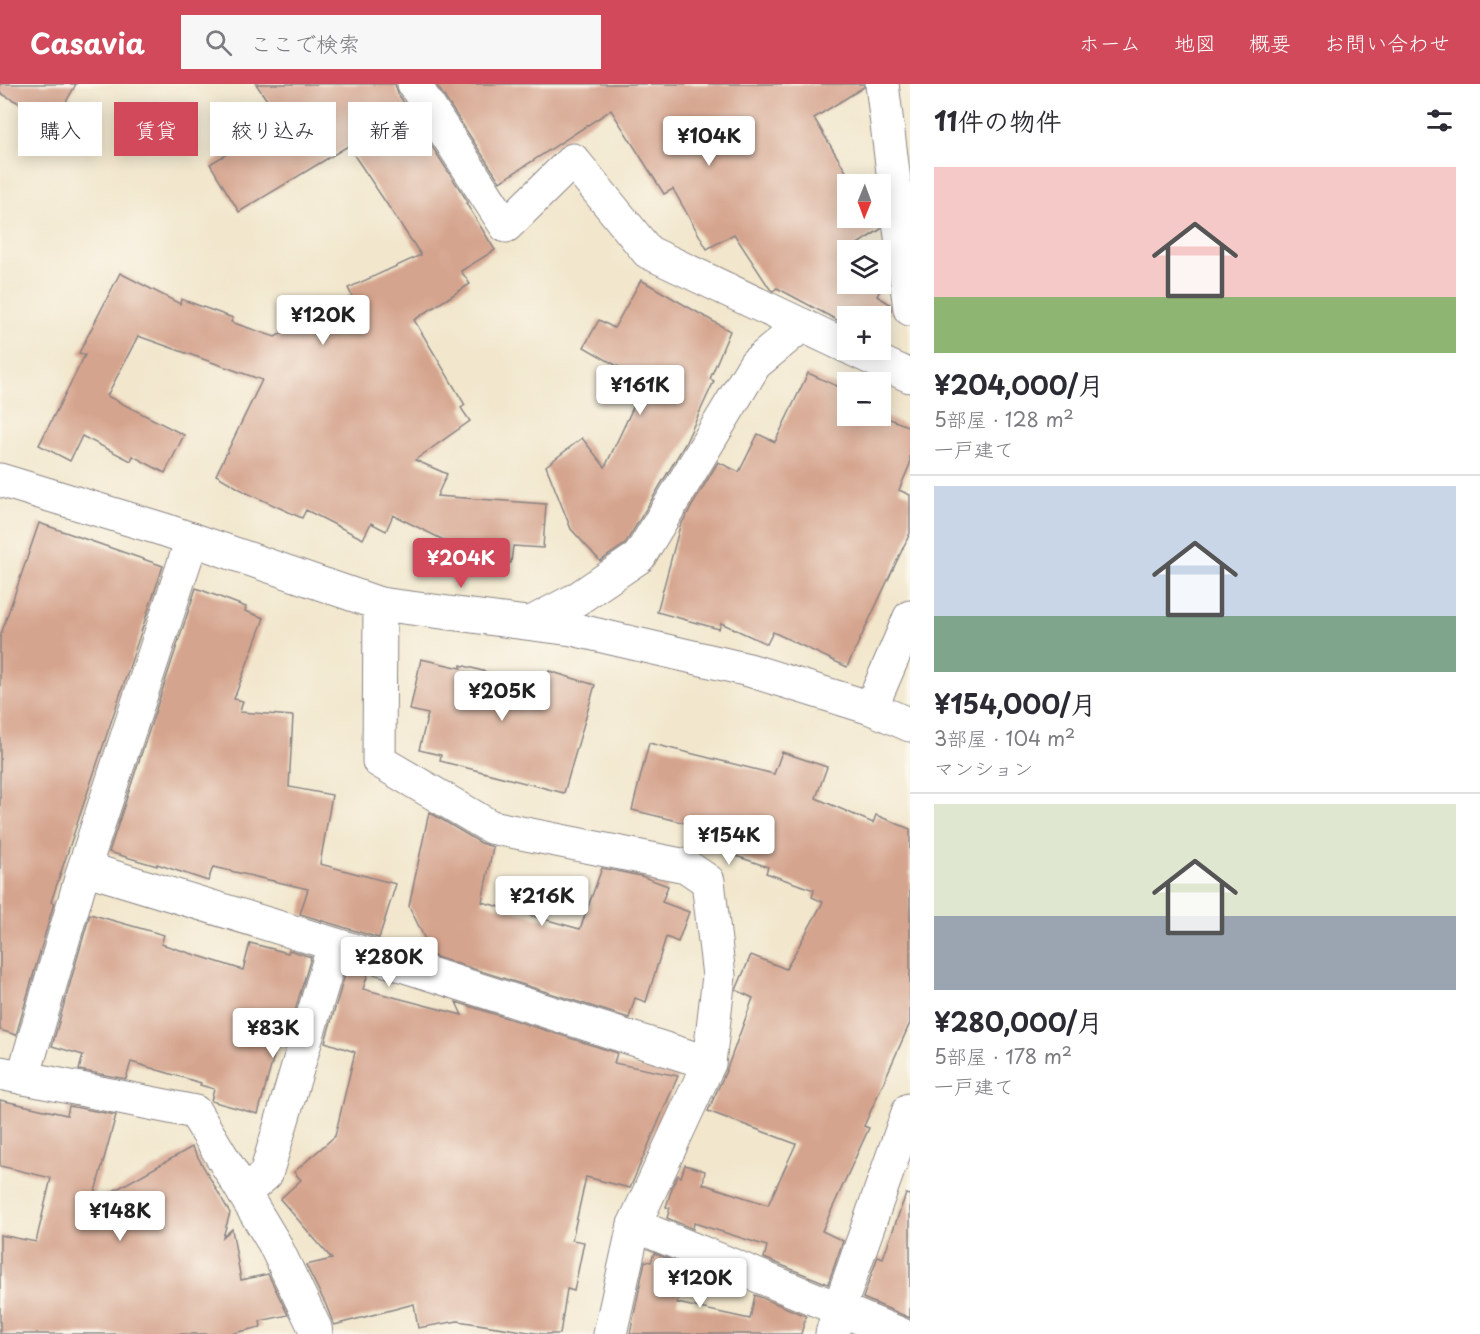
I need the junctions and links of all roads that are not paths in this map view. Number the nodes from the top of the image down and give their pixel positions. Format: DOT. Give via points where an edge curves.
graph roads {
  1 [pos="414,84"];
  2 [pos="882,84"];
  3 [pos="910,309"];
  4 [pos="801,325"];
  5 [pos="837,342"];
  6 [pos="876,360"];
  7 [pos="910,376"];
  8 [pos="0,480"];
  9 [pos="192,539"];
  10 [pos="380,604"];
  11 [pos="910,616"];
  12 [pos="531,623"];
  13 [pos="871,708"];
  14 [pos="910,725"];
  15 [pos="84,868"];
  16 [pos="334,945"];
  17 [pos="709,1063"];
  18 [pos="12,1075"];
  19 [pos="909,1110"];
  20 [pos="244,1193"];
  21 [pos="634,1225"];
  22 [pos="835,1321"];
  23 [pos="316,1334"];
  24 [pos="610,1334"];
  25 [pos="900,1334"];
  1 -- 4 [label="street" via="506,226 573,160 648,252"];
  2 -- 3 [label="street"];
  4 -- 5 [label="street"];
  4 -- 12 [label="street" via="755,364 639,557 577,599"];
  6 -- 7 [label="street"];
  8 -- 9 [label="street"];
  9 -- 10 [label="street"];
  9 -- 15 [label="street"];
  10 -- 12 [label="street"];
  10 -- 17 [label="street" via="378,761 491,827 686,866 708,881 719,976"];
  11 -- 13 [label="street"];
  12 -- 13 [label="street" via="749,670"];
  13 -- 14 [label="street"];
  15 -- 16 [label="street"];
  15 -- 18 [label="street"];
  16 -- 17 [label="street"];
  16 -- 20 [label="street" via="266,1174"];
  17 -- 21 [label="street"];
  18 -- 20 [label="street" via="195,1112"];
  19 -- 22 [label="street"];
  20 -- 23 [label="street" via="274,1243"];
  21 -- 22 [label="street"];
  21 -- 24 [label="street"];
  22 -- 25 [label="street"];
}
